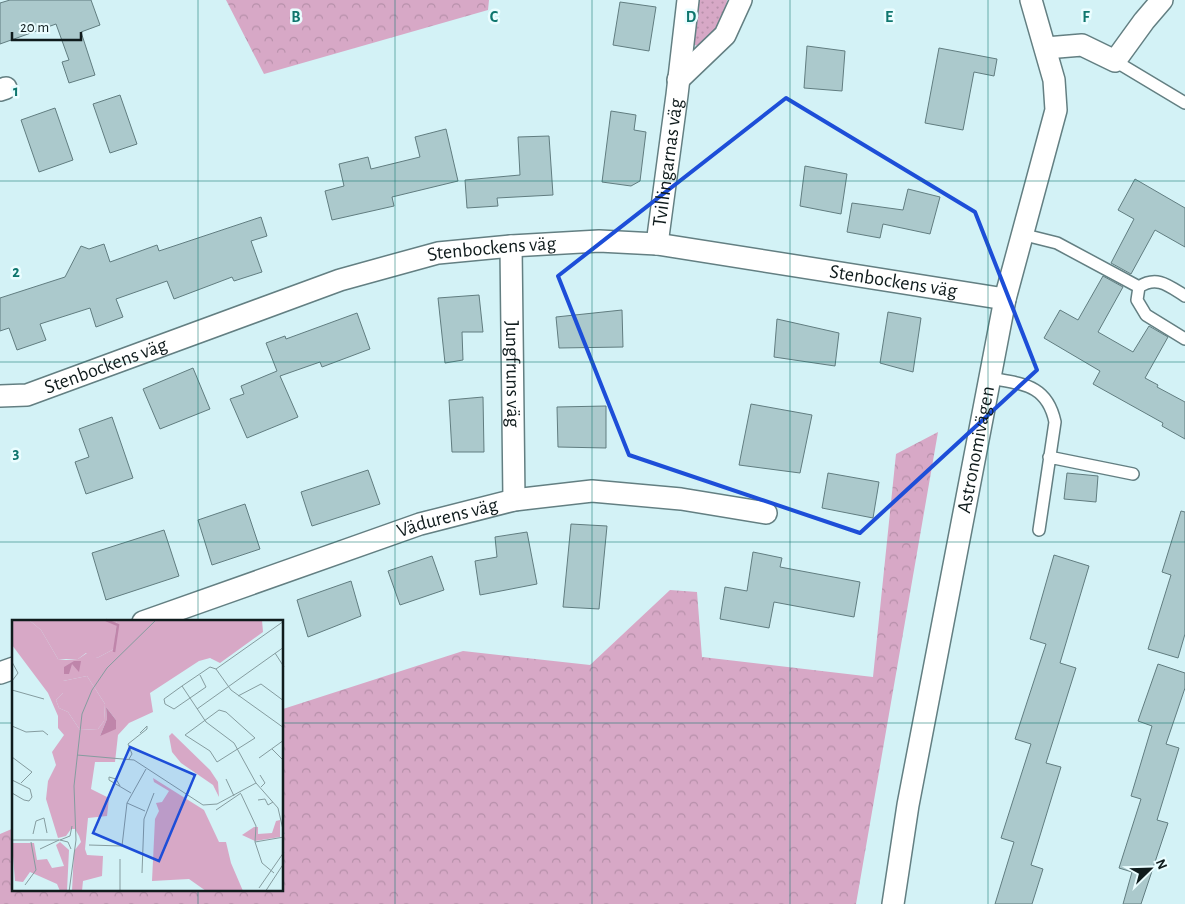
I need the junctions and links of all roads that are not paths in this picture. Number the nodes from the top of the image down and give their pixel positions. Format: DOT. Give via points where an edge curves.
graph roads {
  1 [pos="688,0"];
  2 [pos="741,0"];
  3 [pos="1031,0"];
  4 [pos="1162,0"];
  5 [pos="1046,48"];
  6 [pos="1115,61"];
  7 [pos="678,80"];
  8 [pos="1185,103"];
  9 [pos="1021,234"];
  10 [pos="657,244"];
  11 [pos="512,246"];
  12 [pos="1140,287"];
  13 [pos="1185,296"];
  14 [pos="1004,299"];
  15 [pos="1185,338"];
  16 [pos="990,378"];
  17 [pos="0,396"];
  18 [pos="1050,457"];
  19 [pos="1133,474"];
  20 [pos="514,500"];
  21 [pos="766,513"];
  22 [pos="1039,530"];
  23 [pos="149,620"];
  24 [pos="12,669"];
  25 [pos="0,673"];
  26 [pos="893,904"];
  1 -- 7 [label="street, Tvillingarnas väg"];
  2 -- 7 [label="street, Tvillingarnas väg" via="725,35"];
  3 -- 5 [label="street, Astronomivägen"];
  4 -- 6 [label="street"];
  5 -- 6 [label="street" via="1082,45"];
  5 -- 9 [label="street, Astronomivägen" via="1054,80 1056,110"];
  6 -- 8 [label="lane"];
  7 -- 10 [label="street, Tvillingarnas väg"];
  9 -- 12 [label="lane" via="1057,243"];
  9 -- 14 [label="street, Astronomivägen"];
  10 -- 11 [label="street, Stenbockens väg" via="599,241"];
  10 -- 14 [label="street, Stenbockens väg"];
  11 -- 17 [label="street, Stenbockens väg" via="438,253 340,280 27,395"];
  11 -- 20 [label="street, Jungfruns väg"];
  12 -- 13 [label="lane" via="1153,281"];
  12 -- 15 [label="lane" via="1137,300 1146,315"];
  14 -- 16 [label="street, Astronomivägen"];
  16 -- 18 [label="lane" via="1029,386 1047,401 1055,422"];
  16 -- 26 [label="street, Astronomivägen" via="908,805"];
  18 -- 19 [label="lane"];
  18 -- 22 [label="lane"];
  20 -- 21 [label="street, Vädurens väg" via="592,491 681,499"];
  20 -- 23 [label="street, Vädurens väg" via="420,524"];
  24 -- 25 [label="street"];
}
